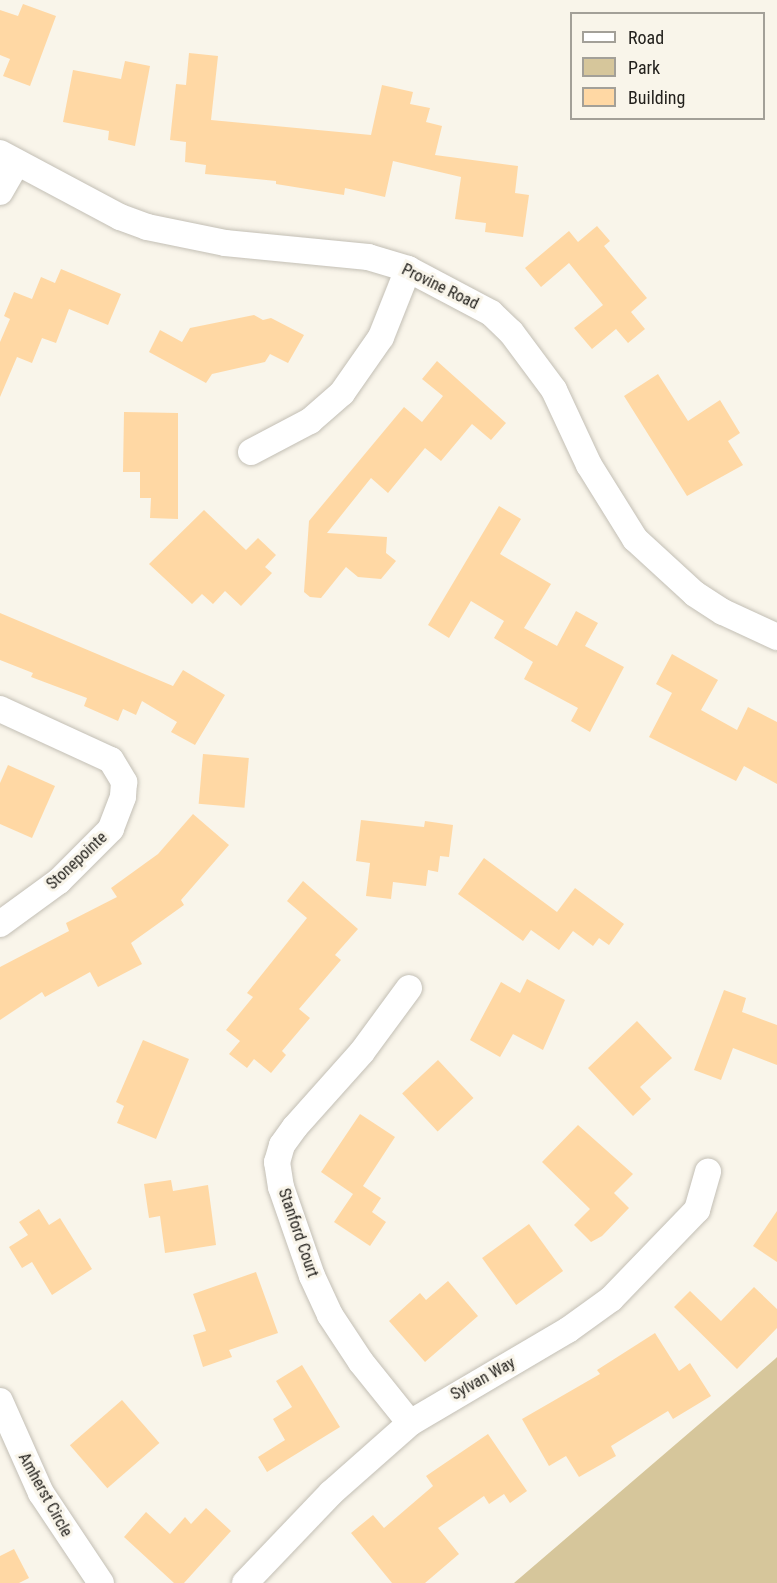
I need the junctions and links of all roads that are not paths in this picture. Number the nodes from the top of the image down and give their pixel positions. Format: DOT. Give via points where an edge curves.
graph roads {
  1 [pos="9,158"];
  2 [pos="0,192"];
  3 [pos="408,269"];
  4 [pos="251,452"];
  5 [pos="777,637"];
  6 [pos="0,709"];
  7 [pos="0,924"];
  8 [pos="409,988"];
  9 [pos="708,1172"];
  10 [pos="0,1401"];
  11 [pos="410,1423"];
  12 [pos="101,1583"];
  13 [pos="245,1583"];
  1 -- 2 [label="street"];
  1 -- 3 [label="street, Provine Road" via="120,217 147,227 225,243 328,250"];
  3 -- 4 [label="street" via="381,337 342,393 310,421"];
  3 -- 5 [label="street, Provine Road" via="454,290 491,313 511,332 554,390 613,507 635,539 668,573 723,612"];
  6 -- 7 [label="street, Stonepointe" via="111,760 124,782 123,798 111,829 59,880"];
  8 -- 11 [label="street, Stanford Court" via="362,1052 295,1127 282,1145 277,1162 281,1187 330,1315 361,1362"];
  9 -- 11 [label="street, Sylvan Way" via="697,1210 611,1299 568,1330"];
  10 -- 12 [label="street, Amherst Circle" via="41,1493"];
  11 -- 13 [label="street, Sylvan Way" via="331,1492"];
}
